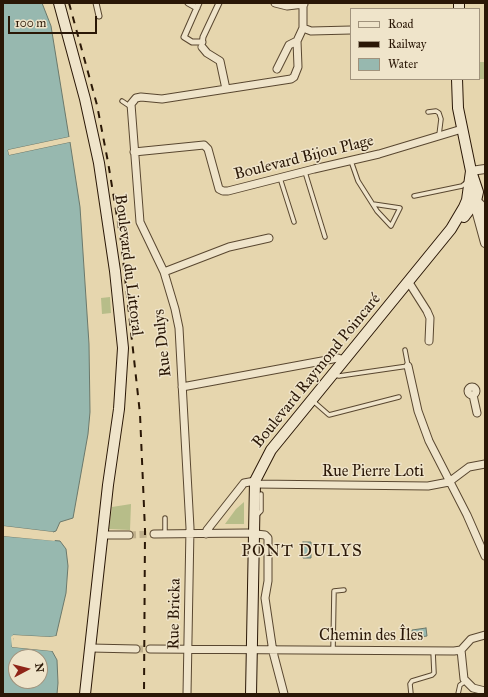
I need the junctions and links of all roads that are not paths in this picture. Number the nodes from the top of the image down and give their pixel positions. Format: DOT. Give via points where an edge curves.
graph roads {
  1 [pos="59,3"];
  2 [pos="96,3"];
  3 [pos="188,3"];
  4 [pos="219,3"];
  5 [pos="273,4"];
  6 [pos="304,4"];
  7 [pos="198,5"];
  8 [pos="100,16"];
  9 [pos="302,28"];
  10 [pos="350,30"];
  11 [pos="297,41"];
  12 [pos="202,44"];
  13 [pos="277,69"];
  14 [pos="457,80"];
  15 [pos="226,89"];
  16 [pos="122,101"];
  17 [pos="131,107"];
  18 [pos="428,112"];
  19 [pos="462,129"];
  20 [pos="439,135"];
  21 [pos="134,152"];
  22 [pos="347,160"];
  23 [pos="485,169"];
  24 [pos="305,172"];
  25 [pos="280,178"];
  26 [pos="470,178"];
  27 [pos="414,196"];
  28 [pos="470,202"];
  29 [pos="372,204"];
  30 [pos="461,220"];
  31 [pos="485,220"];
  32 [pos="294,222"];
  33 [pos="451,229"];
  34 [pos="481,229"];
  35 [pos="325,237"];
  36 [pos="269,238"];
  37 [pos="485,243"];
  38 [pos="164,272"];
  39 [pos="408,281"];
  40 [pos="429,341"];
  41 [pos="405,350"];
  42 [pos="344,360"];
  43 [pos="408,366"];
  44 [pos="333,374"];
  45 [pos="182,387"];
  46 [pos="485,389"];
  47 [pos="399,397"];
  48 [pos="312,400"];
  49 [pos="477,413"];
  50 [pos="485,464"];
  51 [pos="449,482"];
  52 [pos="255,483"];
  53 [pos="261,494"];
  54 [pos="254,517"];
  55 [pos="165,518"];
  56 [pos="254,533"];
  57 [pos="154,534"];
  58 [pos="165,534"];
  59 [pos="190,534"];
  60 [pos="206,534"];
  61 [pos="102,535"];
  62 [pos="129,535"];
  63 [pos="485,556"];
  64 [pos="344,590"];
  65 [pos="485,636"];
  66 [pos="91,648"];
  67 [pos="136,649"];
  68 [pos="150,649"];
  69 [pos="188,649"];
  70 [pos="252,649"];
  71 [pos="273,650"];
  72 [pos="333,650"];
  73 [pos="461,650"];
  74 [pos="433,651"];
  75 [pos="466,681"];
  76 [pos="485,691"];
  77 [pos="85,694"];
  78 [pos="187,694"];
  79 [pos="251,694"];
  80 [pos="284,694"];
  81 [pos="411,694"];
  82 [pos="458,694"];
  1 -- 61 [label="main road, Boulevard du Littoral" via="99,163 121,328 121,393"];
  2 -- 8 [label="street"];
  3 -- 7 [label="street"];
  4 -- 12 [label="street" via="208,24"];
  5 -- 6 [label="street"];
  6 -- 9 [label="street"];
  7 -- 12 [label="street" via="184,37"];
  9 -- 10 [label="street" via="311,31"];
  9 -- 11 [label="street"];
  11 -- 13 [label="street" via="289,45"];
  11 -- 15 [label="street" via="298,67 294,77"];
  12 -- 15 [label="street" via="207,53 220,61"];
  14 -- 19 [label="main road"];
  15 -- 17 [label="street" via="162,99 139,94 132,101"];
  16 -- 17 [label="lane"];
  17 -- 21 [label="street, Rue Dulys"];
  18 -- 20 [label="lane" via="439,113"];
  19 -- 20 [label="street, Boulevard Bijou Plage"];
  19 -- 26 [label="main road"];
  20 -- 22 [label="street, Boulevard Bijou Plage" via="379,154"];
  21 -- 25 [label="street, Boulevard Bijou Plage" via="204,145 208,150 219,189 223,191"];
  21 -- 38 [label="street, Rue Dulys" via="140,222"];
  22 -- 24 [label="street, Boulevard Bijou Plage"];
  22 -- 29 [label="lane"];
  23 -- 26 [label="street"];
  24 -- 25 [label="street, Boulevard Bijou Plage"];
  24 -- 35 [label="lane"];
  25 -- 32 [label="lane"];
  26 -- 27 [label="lane" via="462,186"];
  26 -- 28 [label="main road" via="475,179 478,192"];
  28 -- 30 [label="main road, Boulevard Raymond Poincaré"];
  28 -- 31 [label="street" via="482,206"];
  28 -- 33 [label="main road, Boulevard Raymond Poincaré"];
  28 -- 34 [label="street" via="476,210"];
  29 -- 29 [label="lane" via="377,211 391,226 400,208"];
  30 -- 33 [label="main road, Boulevard Raymond Poincaré"];
  30 -- 34 [label="street" via="471,217"];
  33 -- 39 [label="main road, Boulevard Raymond Poincaré"];
  34 -- 37 [label="street"];
  36 -- 38 [label="street" via="229,247"];
  38 -- 45 [label="street, Rue Dulys" via="179,328"];
  39 -- 40 [label="street" via="430,318"];
  39 -- 42 [label="main road, Boulevard Raymond Poincaré"];
  41 -- 43 [label="lane"];
  42 -- 44 [label="main road, Boulevard Raymond Poincaré"];
  42 -- 45 [label="street" via="338,358"];
  43 -- 44 [label="lane" via="339,376"];
  43 -- 51 [label="street" via="419,414"];
  44 -- 48 [label="main road, Boulevard Raymond Poincaré"];
  45 -- 59 [label="street, Rue Dulys"];
  46 -- 49 [label="street" via="475,392"];
  47 -- 48 [label="lane" via="329,414"];
  48 -- 52 [label="main road, Boulevard Raymond Poincaré" via="271,450"];
  50 -- 51 [label="street, Rue Pierre Loti" via="469,467"];
  51 -- 52 [label="street, Rue Pierre Loti" via="428,486"];
  51 -- 63 [label="street"];
  52 -- 54 [label="main road, Boulevard Raymond Poincaré"];
  52 -- 60 [label="street" via="244,484"];
  53 -- 54 [label="lane" via="261,511"];
  54 -- 56 [label="main road, Boulevard Raymond Poincaré"];
  55 -- 58 [label="lane"];
  56 -- 60 [label="street"];
  56 -- 70 [label="main road, Boulevard Raymond Poincaré"];
  56 -- 71 [label="street" via="268,538 268,581 265,598"];
  57 -- 58 [label="street"];
  58 -- 59 [label="street"];
  59 -- 60 [label="street"];
  59 -- 69 [label="street, Rue Bricka"];
  61 -- 62 [label="street"];
  61 -- 66 [label="main road, Boulevard du Littoral"];
  64 -- 72 [label="lane" via="334,591"];
  65 -- 73 [label="street" via="471,639"];
  66 -- 67 [label="street"];
  66 -- 77 [label="main road, Boulevard du Littoral"];
  68 -- 69 [label="street, Chemin des Îles"];
  69 -- 70 [label="street, Chemin des Îles"];
  69 -- 78 [label="street, Rue Bricka"];
  70 -- 71 [label="street, Chemin des Îles"];
  70 -- 79 [label="main road, Boulevard Raymond Poincaré"];
  71 -- 72 [label="street, Chemin des Îles"];
  71 -- 80 [label="street"];
  72 -- 74 [label="street, Chemin des Îles"];
  73 -- 74 [label="street, Chemin des Îles"];
  73 -- 75 [label="street"];
  74 -- 81 [label="lane" via="434,673 412,681"];
  75 -- 76 [label="street" via="473,688"];
  75 -- 82 [label="lane" via="460,685"];
}
